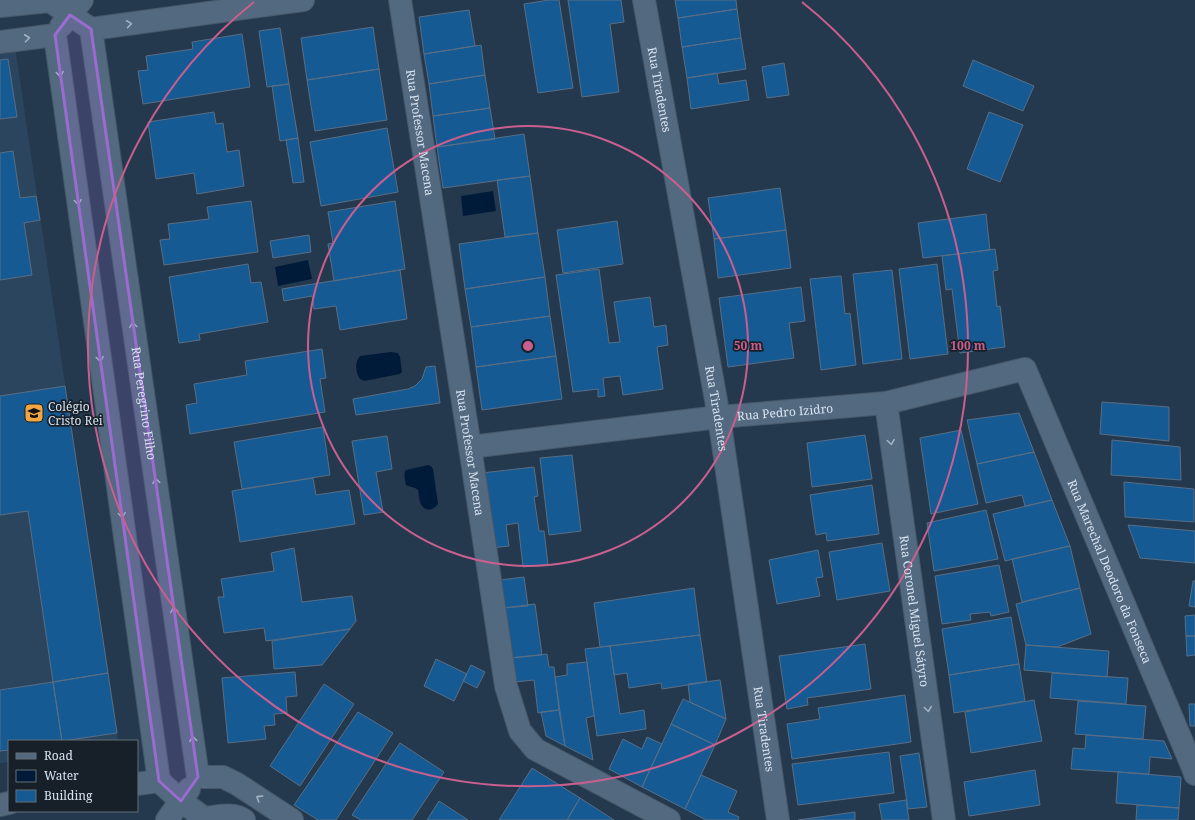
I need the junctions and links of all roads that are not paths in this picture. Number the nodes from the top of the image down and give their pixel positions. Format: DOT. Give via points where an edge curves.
graph roads {
  1 [pos="50,0"];
  2 [pos="303,0"];
  3 [pos="400,0"];
  4 [pos="644,0"];
  5 [pos="0,6"];
  6 [pos="76,7"];
  7 [pos="91,29"];
  8 [pos="55,35"];
  9 [pos="0,42"];
  10 [pos="1025,369"];
  11 [pos="886,403"];
  12 [pos="718,417"];
  13 [pos="470,447"];
  14 [pos="1195,774"];
  15 [pos="198,777"];
  16 [pos="159,781"];
  17 [pos="138,784"];
  18 [pos="181,801"];
  19 [pos="204,819"];
  20 [pos="167,820"];
  21 [pos="244,820"];
  22 [pos="292,820"];
  23 [pos="669,820"];
  24 [pos="778,820"];
  25 [pos="944,820"];
  1 -- 5 [label="street"];
  1 -- 6 [label="street"];
  7 -- 2 [label="street, one-way"];
  3 -- 13 [label="street, Rua Professor Macena"];
  4 -- 12 [label="street, Rua Tiradentes"];
  6 -- 7 [label="street"];
  6 -- 8 [label="street"];
  15 -- 7 [label="street, Rua Peregrino Filho, one-way"];
  9 -- 8 [label="street, one-way"];
  8 -- 16 [label="street, one-way"];
  10 -- 11 [label="street, Rua Pedro Izidro"];
  10 -- 14 [label="street, Rua Marechal Deodoro da Fonseca"];
  11 -- 12 [label="street, Rua Pedro Izidro"];
  11 -- 25 [label="street, Rua Coronel Miguel Sátyro, one-way"];
  12 -- 13 [label="street, Rua Pedro Izidro"];
  12 -- 24 [label="street, Rua Tiradentes"];
  13 -- 23 [label="street, Rua Professor Macena" via="506,686 520,730 535,749"];
  15 -- 18 [label="street"];
  22 -- 15 [label="street, one-way" via="223,777"];
  16 -- 17 [label="street"];
  16 -- 18 [label="street"];
  18 -- 19 [label="street"];
  18 -- 20 [label="street"];
  19 -- 21 [label="street" via="224,816"];
}
